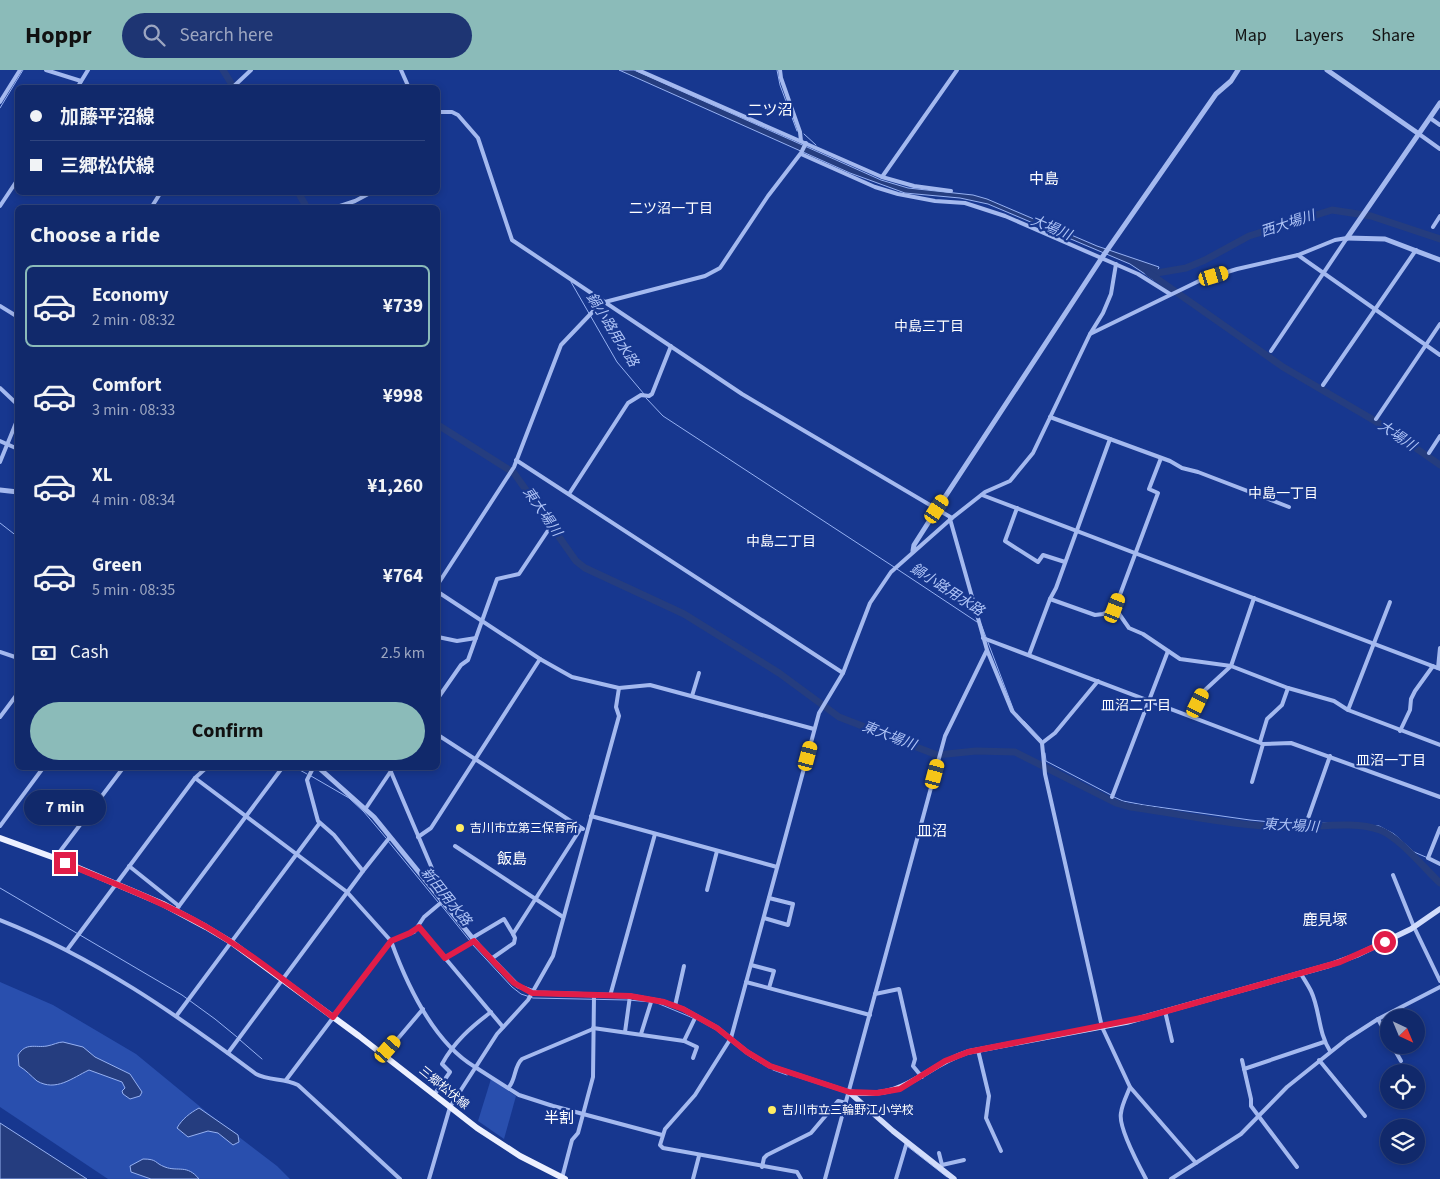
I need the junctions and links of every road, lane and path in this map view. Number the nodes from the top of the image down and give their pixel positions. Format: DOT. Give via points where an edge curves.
graph roads {
  1 [pos="20,70"];
  2 [pos="46,70"];
  3 [pos="88,70"];
  4 [pos="251,70"];
  5 [pos="401,70"];
  6 [pos="638,70"];
  7 [pos="780,70"];
  8 [pos="957,70"];
  9 [pos="1238,70"];
  10 [pos="1327,70"];
  11 [pos="81,81"];
  12 [pos="79,85"];
  13 [pos="234,85"];
  14 [pos="408,85"];
  15 [pos="0,102"];
  16 [pos="1439,108"];
  17 [pos="440,112"];
  18 [pos="1430,118"];
  19 [pos="1440,125"];
  20 [pos="1419,134"];
  21 [pos="801,141"];
  22 [pos="806,144"];
  23 [pos="1440,149"];
  24 [pos="801,154"];
  25 [pos="882,177"];
  26 [pos="15,184"];
  27 [pos="951,191"];
  28 [pos="366,195"];
  29 [pos="343,205"];
  30 [pos="0,206"];
  31 [pos="1440,216"];
  32 [pos="1433,226"];
  33 [pos="1347,238"];
  34 [pos="1416,250"];
  35 [pos="1298,255"];
  36 [pos="1102,258"];
  37 [pos="1440,260"];
  38 [pos="1116,264"];
  39 [pos="1324,273"];
  40 [pos="1170,294"];
  41 [pos="605,302"];
  42 [pos="0,306"];
  43 [pos="1375,309"];
  44 [pos="15,315"];
  45 [pos="1440,324"];
  46 [pos="1090,334"];
  47 [pos="1425,345"];
  48 [pos="671,346"];
  49 [pos="1271,351"];
  50 [pos="1440,355"];
  51 [pos="1323,385"];
  52 [pos="0,388"];
  53 [pos="15,402"];
  54 [pos="1050,416"];
  55 [pos="1376,419"];
  56 [pos="15,424"];
  57 [pos="1440,436"];
  58 [pos="1110,439"];
  59 [pos="0,441"];
  60 [pos="6,444"];
  61 [pos="15,448"];
  62 [pos="1429,453"];
  63 [pos="1160,458"];
  64 [pos="516,460"];
  65 [pos="0,462"];
  66 [pos="0,490"];
  67 [pos="15,492"];
  68 [pos="569,494"];
  69 [pos="982,495"];
  70 [pos="1289,507"];
  71 [pos="1017,508"];
  72 [pos="937,509"];
  73 [pos="951,518"];
  74 [pos="549,529"];
  75 [pos="1076,530"];
  76 [pos="913,551"];
  77 [pos="1136,553"];
  78 [pos="1065,562"];
  79 [pos="440,581"];
  80 [pos="440,593"];
  81 [pos="1254,598"];
  82 [pos="1050,599"];
  83 [pos="1390,602"];
  84 [pos="1115,608"];
  85 [pos="483,621"];
  86 [pos="440,638"];
  87 [pos="476,638"];
  88 [pos="984,638"];
  89 [pos="1373,643"];
  90 [pos="1440,648"];
  91 [pos="987,650"];
  92 [pos="1168,651"];
  93 [pos="0,652"];
  94 [pos="1029,655"];
  95 [pos="15,657"];
  96 [pos="540,659"];
  97 [pos="1231,666"];
  98 [pos="1433,666"];
  99 [pos="1439,668"];
  100 [pos="699,673"];
  101 [pos="843,673"];
  102 [pos="1098,681"];
  103 [pos="619,688"];
  104 [pos="1288,688"];
  105 [pos="440,695"];
  106 [pos="692,696"];
  107 [pos="15,698"];
  108 [pos="1149,700"];
  109 [pos="1348,710"];
  110 [pos="0,717"];
  111 [pos="1193,717"];
  112 [pos="814,729"];
  113 [pos="1400,730"];
  114 [pos="440,736"];
  115 [pos="1042,742"];
  116 [pos="1262,743"];
  117 [pos="1440,745"];
  118 [pos="1330,756"];
  119 [pos="474,759"];
  120 [pos="42,770"];
  121 [pos="121,770"];
  122 [pos="204,770"];
  123 [pos="280,770"];
  124 [pos="311,770"];
  125 [pos="321,770"];
  126 [pos="390,770"];
  127 [pos="391,770"];
  128 [pos="195,778"];
  129 [pos="1252,782"];
  130 [pos="1112,797"];
  131 [pos="1440,797"];
  132 [pos="366,808"];
  133 [pos="245,816"];
  134 [pos="591,816"];
  135 [pos="319,824"];
  136 [pos="1306,824"];
  137 [pos="0,826"];
  138 [pos="581,828"];
  139 [pos="1440,828"];
  140 [pos="587,832"];
  141 [pos="655,834"];
  142 [pos="418,836"];
  143 [pos="0,838"];
  144 [pos="388,839"];
  145 [pos="455,846"];
  146 [pos="717,851"];
  147 [pos="297,854"];
  148 [pos="55,858"];
  149 [pos="1440,864"];
  150 [pos="129,866"];
  151 [pos="777,868"];
  152 [pos="363,871"];
  153 [pos="1394,875"];
  154 [pos="115,884"];
  155 [pos="706,890"];
  156 [pos="347,892"];
  157 [pos="769,898"];
  158 [pos="535,899"];
  159 [pos="442,904"];
  160 [pos="178,908"];
  161 [pos="1440,909"];
  162 [pos="563,917"];
  163 [pos="764,918"];
  164 [pos="0,920"];
  165 [pos="419,927"];
  166 [pos="1414,927"];
  167 [pos="513,934"];
  168 [pos="391,941"];
  169 [pos="472,941"];
  170 [pos="231,942"];
  171 [pos="67,950"];
  172 [pos="445,958"];
  173 [pos="491,959"];
  174 [pos="751,965"];
  175 [pos="684,966"];
  176 [pos="1300,974"];
  177 [pos="282,979"];
  178 [pos="1440,981"];
  179 [pos="746,982"];
  180 [pos="1440,987"];
  181 [pos="769,988"];
  182 [pos="531,994"];
  183 [pos="876,994"];
  184 [pos="613,998"];
  185 [pos="594,999"];
  186 [pos="630,999"];
  187 [pos="651,1002"];
  188 [pos="675,1006"];
  189 [pos="423,1009"];
  190 [pos="492,1012"];
  191 [pos="1165,1012"];
  192 [pos="177,1015"];
  193 [pos="870,1015"];
  194 [pos="333,1017"];
  195 [pos="695,1018"];
  196 [pos="1378,1019"];
  197 [pos="1380,1023"];
  198 [pos="503,1027"];
  199 [pos="1102,1027"];
  200 [pos="594,1029"];
  201 [pos="626,1032"];
  202 [pos="641,1034"];
  203 [pos="730,1040"];
  204 [pos="684,1041"];
  205 [pos="1172,1041"];
  206 [pos="1324,1042"];
  207 [pos="450,1049"];
  208 [pos="978,1050"];
  209 [pos="1330,1051"];
  210 [pos="228,1053"];
  211 [pos="1397,1054"];
  212 [pos="384,1055"];
  213 [pos="693,1058"];
  214 [pos="1242,1060"];
  215 [pos="1320,1060"];
  216 [pos="1401,1061"];
  217 [pos="475,1067"];
  218 [pos="1244,1069"];
  219 [pos="922,1076"];
  220 [pos="286,1080"];
  221 [pos="1130,1086"];
  222 [pos="509,1088"];
  223 [pos="849,1092"];
  224 [pos="434,1095"];
  225 [pos="846,1103"];
  226 [pos="450,1107"];
  227 [pos="583,1114"];
  228 [pos="1365,1116"];
  229 [pos="1259,1118"];
  230 [pos="662,1135"];
  231 [pos="906,1142"];
  232 [pos="1001,1151"];
  233 [pos="939,1153"];
  234 [pos="699,1156"];
  235 [pos="964,1160"];
  236 [pos="1196,1163"];
  237 [pos="941,1166"];
  238 [pos="762,1167"];
  239 [pos="1297,1167"];
  240 [pos="563,1178"];
  241 [pos="400,1179"];
  242 [pos="429,1179"];
  243 [pos="693,1179"];
  244 [pos="801,1179"];
  245 [pos="825,1179"];
  246 [pos="896,1179"];
  247 [pos="954,1179"];
  248 [pos="1146,1179"];
  249 [pos="1171,1179"];
  1 -- 15 [label="street"];
  2 -- 11 [label="street"];
  3 -- 11 [label="street"];
  4 -- 13 [label="street"];
  5 -- 14 [label="street"];
  6 -- 21 [label="street"];
  7 -- 21 [label="street"];
  8 -- 25 [label="street"];
  9 -- 36 [label="street" via="1216,94"];
  10 -- 20 [label="street"];
  11 -- 12 [label="street"];
  16 -- 18 [label="street"];
  17 -- 41 [label="street" via="458,115 478,138 512,240"];
  18 -- 19 [label="street"];
  18 -- 20 [label="street"];
  20 -- 23 [label="street"];
  20 -- 33 [label="street"];
  21 -- 22 [label="street"];
  22 -- 24 [label="street"];
  22 -- 25 [label="street"];
  24 -- 36 [label="street" via="898,194 983,208"];
  24 -- 41 [label="street" via="716,272"];
  25 -- 27 [label="street"];
  26 -- 30 [label="street"];
  28 -- 29 [label="street"];
  31 -- 32 [label="street"];
  33 -- 34 [label="street" via="1386,239"];
  33 -- 35 [label="street"];
  33 -- 39 [label="street"];
  34 -- 37 [label="street"];
  34 -- 43 [label="street"];
  35 -- 39 [label="street"];
  35 -- 40 [label="street" via="1237,269"];
  36 -- 38 [label="street"];
  36 -- 72 [label="street"];
  38 -- 40 [label="street"];
  38 -- 46 [label="street" via="1103,313"];
  39 -- 43 [label="street"];
  39 -- 49 [label="street"];
  40 -- 46 [label="street"];
  41 -- 48 [label="street"];
  41 -- 64 [label="street" via="597,306 561,345"];
  42 -- 44 [label="street"];
  43 -- 47 [label="street"];
  43 -- 51 [label="street"];
  45 -- 47 [label="street"];
  46 -- 54 [label="street"];
  47 -- 50 [label="street"];
  47 -- 55 [label="street"];
  48 -- 68 [label="street" via="652,394 641,395 628,403"];
  48 -- 72 [label="street" via="742,394"];
  52 -- 53 [label="street"];
  54 -- 58 [label="street"];
  54 -- 69 [label="street" via="1033,453 1010,481"];
  56 -- 60 [label="street"];
  57 -- 62 [label="street"];
  58 -- 63 [label="street"];
  58 -- 75 [label="street"];
  59 -- 60 [label="street"];
  60 -- 61 [label="street"];
  60 -- 65 [label="street"];
  63 -- 70 [label="street"];
  63 -- 77 [label="street" via="1149,489 1158,493"];
  64 -- 68 [label="street"];
  64 -- 79 [label="street"];
  66 -- 67 [label="street"];
  68 -- 101 [label="street"];
  69 -- 71 [label="street"];
  69 -- 73 [label="street"];
  71 -- 75 [label="street"];
  71 -- 78 [label="street" via="1005,541 1038,562 1042,555"];
  72 -- 73 [label="street"];
  72 -- 76 [label="street"];
  73 -- 76 [label="street"];
  73 -- 88 [label="street"];
  74 -- 85 [label="street" via="519,574 497,579"];
  75 -- 77 [label="street"];
  75 -- 78 [label="street"];
  76 -- 101 [label="street" via="891,572 870,603"];
  77 -- 81 [label="street"];
  77 -- 84 [label="street"];
  78 -- 82 [label="street"];
  80 -- 85 [label="street"];
  81 -- 89 [label="street"];
  81 -- 97 [label="street"];
  82 -- 84 [label="street" via="1096,616"];
  82 -- 94 [label="street"];
  83 -- 89 [label="street"];
  84 -- 92 [label="street" via="1129,628"];
  85 -- 87 [label="street"];
  85 -- 96 [label="street"];
  86 -- 87 [label="street"];
  87 -- 105 [label="street" via="468,660 460,664"];
  88 -- 91 [label="street"];
  88 -- 94 [label="street"];
  89 -- 98 [label="street"];
  89 -- 109 [label="street"];
  90 -- 99 [label="street"];
  91 -- 115 [label="street" via="1012,711"];
  91 -- 183 [label="street" via="948,729"];
  92 -- 97 [label="street" via="1180,659"];
  92 -- 108 [label="street"];
  93 -- 95 [label="street"];
  94 -- 102 [label="street"];
  96 -- 103 [label="street" via="572,677"];
  96 -- 119 [label="street"];
  97 -- 104 [label="street"];
  97 -- 111 [label="street" via="1205,690"];
  98 -- 99 [label="street"];
  98 -- 113 [label="street" via="1415,691"];
  100 -- 106 [label="street"];
  101 -- 112 [label="street" via="821,709"];
  102 -- 108 [label="street"];
  102 -- 115 [label="street" via="1055,733"];
  103 -- 106 [label="street" via="650,685"];
  103 -- 134 [label="street" via="616,706 619,716"];
  104 -- 109 [label="street" via="1334,701"];
  104 -- 116 [label="street" via="1282,705 1267,719"];
  106 -- 112 [label="street"];
  107 -- 110 [label="street"];
  108 -- 111 [label="street"];
  108 -- 130 [label="street"];
  109 -- 113 [label="street"];
  111 -- 116 [label="street"];
  112 -- 151 [label="street"];
  113 -- 117 [label="street"];
  114 -- 119 [label="street"];
  115 -- 199 [label="street" via="1044,768"];
  116 -- 118 [label="street" via="1291,743"];
  116 -- 129 [label="street"];
  118 -- 131 [label="street"];
  118 -- 136 [label="street"];
  119 -- 138 [label="street"];
  119 -- 142 [label="street" via="431,828"];
  120 -- 137 [label="street"];
  121 -- 148 [label="street"];
  122 -- 128 [label="street"];
  123 -- 133 [label="street"];
  124 -- 135 [label="street" via="308,775"];
  125 -- 132 [label="street"];
  126 -- 132 [label="street"];
  127 -- 142 [label="street"];
  128 -- 133 [label="street"];
  128 -- 150 [label="street"];
  132 -- 144 [label="street"];
  133 -- 147 [label="street"];
  133 -- 160 [label="street"];
  134 -- 140 [label="street"];
  134 -- 141 [label="street"];
  135 -- 147 [label="street"];
  135 -- 152 [label="street" via="334,835"];
  138 -- 140 [label="street"];
  138 -- 158 [label="street"];
  139 -- 149 [label="street" via="1428,858"];
  140 -- 162 [label="street"];
  141 -- 146 [label="street"];
  141 -- 184 [label="street"];
  142 -- 159 [label="street" via="445,899"];
  143 -- 148 [label="main road, 三郷松伏線"];
  144 -- 152 [label="street"];
  144 -- 159 [label="street"];
  145 -- 158 [label="street"];
  146 -- 151 [label="street"];
  146 -- 155 [label="street"];
  147 -- 156 [label="street"];
  147 -- 170 [label="street"];
  148 -- 154 [label="main road, 三郷松伏線"];
  150 -- 154 [label="street"];
  150 -- 160 [label="street"];
  151 -- 157 [label="street"];
  152 -- 156 [label="street"];
  153 -- 166 [label="street"];
  154 -- 160 [label="main road, 三郷松伏線"];
  154 -- 171 [label="street"];
  156 -- 168 [label="street"];
  156 -- 177 [label="street"];
  157 -- 163 [label="street"];
  157 -- 163 [label="street" via="793,904 788,924"];
  158 -- 162 [label="street"];
  158 -- 167 [label="street"];
  159 -- 165 [label="street" via="424,917"];
  159 -- 169 [label="street"];
  160 -- 170 [label="main road, 三郷松伏線"];
  161 -- 166 [label="main road"];
  162 -- 182 [label="street" via="553,956"];
  163 -- 174 [label="street"];
  164 -- 171 [label="street"];
  165 -- 168 [label="street"];
  165 -- 172 [label="street"];
  166 -- 176 [label="main road" via="1348,959"];
  166 -- 178 [label="street"];
  167 -- 169 [label="street" via="504,919"];
  167 -- 173 [label="street" via="514,943"];
  168 -- 189 [label="street" via="400,967"];
  168 -- 194 [label="street"];
  169 -- 172 [label="street"];
  169 -- 173 [label="street"];
  170 -- 177 [label="main road, 三郷松伏線"];
  170 -- 192 [label="street"];
  171 -- 192 [label="street"];
  172 -- 190 [label="street"];
  173 -- 182 [label="street" via="514,983"];
  174 -- 179 [label="street"];
  174 -- 181 [label="street" via="774,971"];
  175 -- 188 [label="street"];
  176 -- 191 [label="main road"];
  176 -- 206 [label="street" via="1311,991"];
  177 -- 194 [label="main road, 三郷松伏線"];
  177 -- 210 [label="street"];
  179 -- 181 [label="street"];
  179 -- 203 [label="street"];
  180 -- 196 [label="street"];
  181 -- 193 [label="street"];
  182 -- 185 [label="street"];
  182 -- 198 [label="street"];
  183 -- 193 [label="street"];
  183 -- 219 [label="street" via="899,989 915,1059 913,1066"];
  184 -- 185 [label="street"];
  184 -- 186 [label="street"];
  185 -- 200 [label="street"];
  186 -- 187 [label="street"];
  186 -- 201 [label="street"];
  187 -- 188 [label="street"];
  187 -- 202 [label="street"];
  188 -- 195 [label="street"];
  189 -- 207 [label="street"];
  189 -- 212 [label="street"];
  190 -- 198 [label="street"];
  190 -- 207 [label="street" via="473,1025"];
  191 -- 199 [label="main road"];
  191 -- 205 [label="street"];
  192 -- 210 [label="street"];
  193 -- 223 [label="street"];
  194 -- 212 [label="main road, 三郷松伏線"];
  194 -- 220 [label="street"];
  195 -- 203 [label="street"];
  195 -- 204 [label="street"];
  196 -- 197 [label="street"];
  196 -- 209 [label="street"];
  198 -- 217 [label="street"];
  199 -- 208 [label="main road"];
  199 -- 221 [label="street"];
  200 -- 201 [label="street"];
  200 -- 222 [label="street" via="522,1059"];
  200 -- 227 [label="street" via="593,1077"];
  201 -- 202 [label="street"];
  202 -- 204 [label="street"];
  203 -- 223 [label="street" via="770,1066"];
  203 -- 230 [label="street" via="695,1096"];
  204 -- 213 [label="street" via="697,1047"];
  206 -- 209 [label="street"];
  206 -- 218 [label="street"];
  207 -- 217 [label="street"];
  207 -- 224 [label="street" via="442,1064 450,1072"];
  208 -- 219 [label="main road" via="951,1058"];
  208 -- 232 [label="street" via="989,1096 986,1118"];
  209 -- 215 [label="street"];
  210 -- 220 [label="street" via="261,1077"];
  211 -- 216 [label="street"];
  212 -- 224 [label="main road, 三郷松伏線"];
  214 -- 218 [label="street"];
  215 -- 228 [label="street"];
  215 -- 229 [label="street"];
  217 -- 222 [label="street"];
  217 -- 226 [label="street"];
  218 -- 229 [label="street" via="1251,1106"];
  219 -- 223 [label="main road" via="900,1089 885,1093"];
  220 -- 241 [label="street" via="298,1085"];
  221 -- 236 [label="street"];
  221 -- 248 [label="street" via="1120,1121"];
  222 -- 227 [label="street"];
  223 -- 225 [label="street"];
  223 -- 231 [label="main road"];
  224 -- 226 [label="main road, 三郷松伏線"];
  225 -- 238 [label="street" via="838,1102 811,1133 767,1155"];
  225 -- 245 [label="street"];
  226 -- 240 [label="main road, 三郷松伏線" via="504,1148"];
  226 -- 242 [label="street"];
  227 -- 230 [label="street"];
  227 -- 240 [label="street" via="578,1133 572,1140"];
  229 -- 236 [label="street" via="1241,1134"];
  229 -- 239 [label="street"];
  230 -- 234 [label="street" via="660,1145 663,1148"];
  231 -- 237 [label="main road"];
  231 -- 246 [label="street"];
  233 -- 237 [label="street"];
  234 -- 238 [label="street"];
  234 -- 243 [label="street"];
  235 -- 237 [label="street"];
  236 -- 249 [label="street"];
  237 -- 247 [label="main road"];
  238 -- 244 [label="street" via="797,1172"];
}
